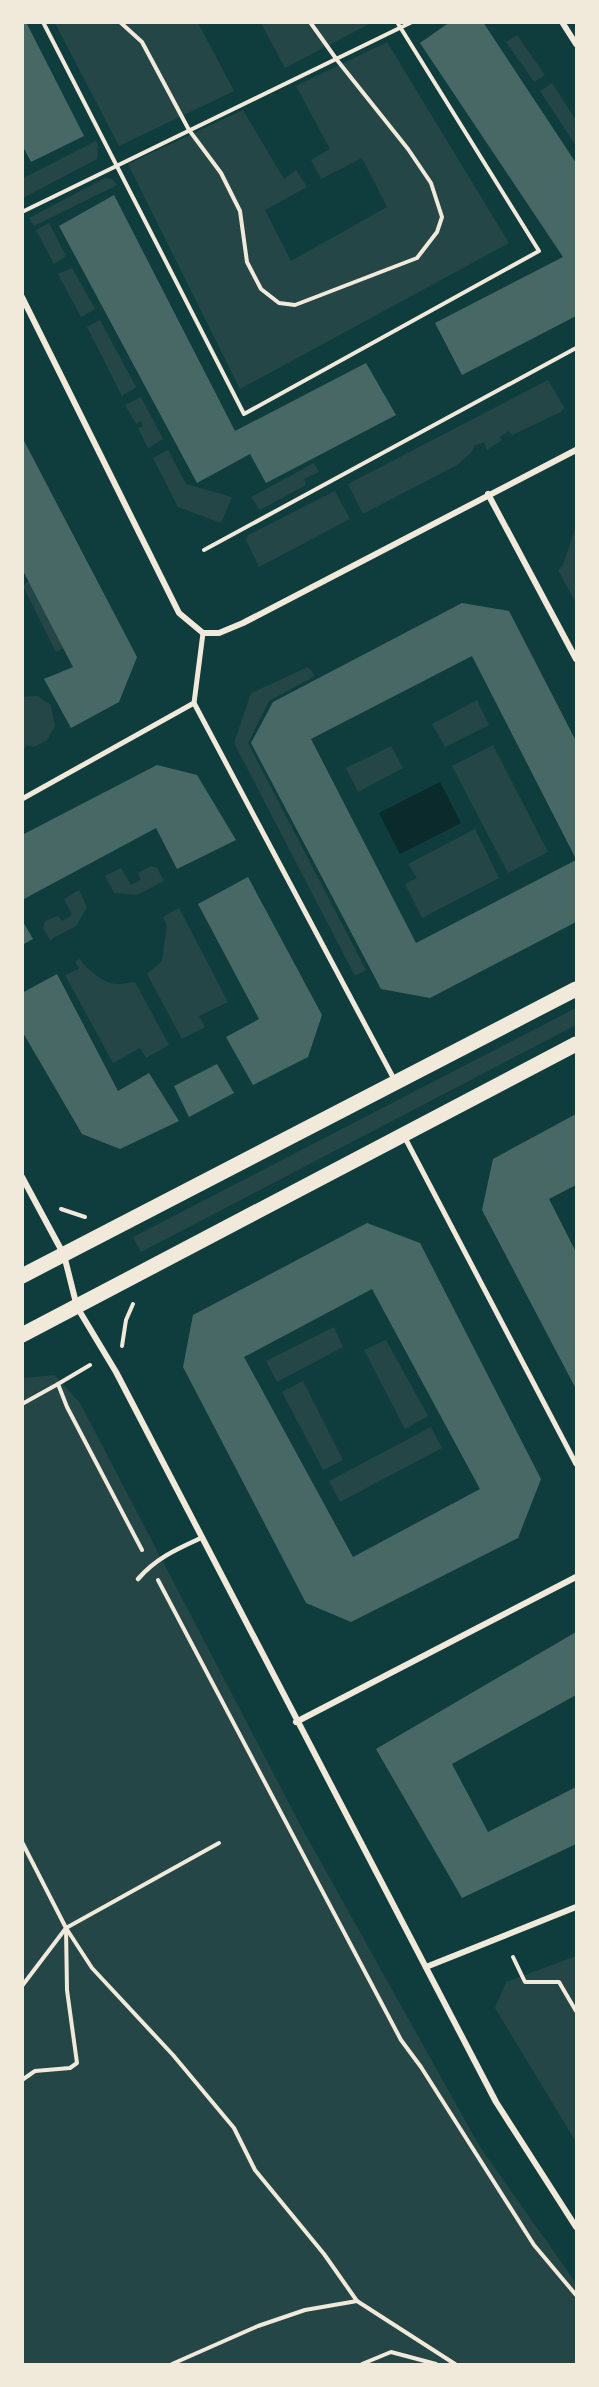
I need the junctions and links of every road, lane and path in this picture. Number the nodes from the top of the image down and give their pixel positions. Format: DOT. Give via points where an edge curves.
graph roads {
  1 [pos="43,22"];
  2 [pos="120,22"];
  3 [pos="310,22"];
  4 [pos="397,22"];
  5 [pos="412,22"];
  6 [pos="562,22"];
  7 [pos="401,29"];
  8 [pos="576,44"];
  9 [pos="337,60"];
  10 [pos="189,130"];
  11 [pos="115,166"];
  12 [pos="22,212"];
  13 [pos="22,297"];
  14 [pos="576,348"];
  15 [pos="576,450"];
  16 [pos="488,494"];
  17 [pos="204,550"];
  18 [pos="203,633"];
  19 [pos="576,659"];
  20 [pos="194,703"];
  21 [pos="22,799"];
  22 [pos="576,989"];
  23 [pos="576,1044"];
  24 [pos="396,1082"];
  25 [pos="403,1134"];
  26 [pos="22,1177"];
  27 [pos="55,1204"];
  28 [pos="91,1217"];
  29 [pos="64,1255"];
  30 [pos="22,1276"];
  31 [pos="137,1300"];
  32 [pos="78,1307"];
  33 [pos="22,1335"];
  34 [pos="122,1347"];
  35 [pos="82,1370"];
  36 [pos="58,1384"];
  37 [pos="22,1404"];
  38 [pos="576,1464"];
  39 [pos="201,1538"];
  40 [pos="150,1565"];
  41 [pos="576,1577"];
  42 [pos="138,1579"];
  43 [pos="296,1722"];
  44 [pos="22,1842"];
  45 [pos="219,1843"];
  46 [pos="576,1906"];
  47 [pos="66,1928"];
  48 [pos="513,1957"];
  49 [pos="426,1967"];
  50 [pos="22,1986"];
  51 [pos="576,2011"];
  52 [pos="22,2080"];
  53 [pos="576,2227"];
  54 [pos="576,2295"];
  55 [pos="357,2301"];
  56 [pos="172,2364"];
  57 [pos="362,2364"];
  58 [pos="436,2364"];
  59 [pos="455,2364"];
  1 -- 11 [label="path"];
  2 -- 10 [label="path" via="142,42"];
  3 -- 9 [label="path"];
  4 -- 7 [label="path"];
  5 -- 7 [label="path"];
  6 -- 8 [label="street"];
  7 -- 9 [label="path"];
  7 -- 11 [label="path" via="539,251 244,414"];
  9 -- 10 [label="path"];
  9 -- 10 [label="path" via="408,148 437,195 442,217 437,232 417,258 295,304 279,303 261,289 247,262 240,211 221,173"];
  10 -- 11 [label="path"];
  11 -- 12 [label="path"];
  13 -- 18 [label="street" via="179,613"];
  14 -- 17 [label="path"];
  15 -- 16 [label="street"];
  16 -- 18 [label="street" via="243,623 219,633"];
  16 -- 19 [label="street"];
  18 -- 20 [label="street"];
  20 -- 21 [label="street"];
  20 -- 24 [label="street"];
  22 -- 24 [label="main road"];
  23 -- 25 [label="main road"];
  24 -- 29 [label="main road"];
  25 -- 32 [label="main road"];
  25 -- 38 [label="street"];
  26 -- 29 [label="street"];
  27 -- 28 [label="path" via="71,1215"];
  29 -- 30 [label="main road"];
  29 -- 32 [label="street"];
  31 -- 34 [label="path" via="126,1320"];
  32 -- 33 [label="main road"];
  32 -- 39 [label="street"];
  35 -- 36 [label="path"];
  36 -- 37 [label="path"];
  36 -- 40 [label="path"];
  39 -- 40 [label="lane"];
  39 -- 43 [label="street"];
  40 -- 42 [label="lane"];
  40 -- 54 [label="path" via="401,2040 534,2245"];
  41 -- 43 [label="street"];
  43 -- 49 [label="street"];
  44 -- 47 [label="path"];
  45 -- 47 [label="path"];
  46 -- 49 [label="street"];
  47 -- 50 [label="path"];
  47 -- 52 [label="path" via="67,1990 77,2063 70,2068 35,2071"];
  47 -- 55 [label="path" via="92,1968 234,2128 255,2170"];
  48 -- 51 [label="path" via="525,1982 559,1982"];
  49 -- 53 [label="street" via="495,2102"];
  55 -- 56 [label="path" via="305,2310 258,2326"];
  55 -- 59 [label="path"];
  57 -- 58 [label="path" via="391,2352"];
}
